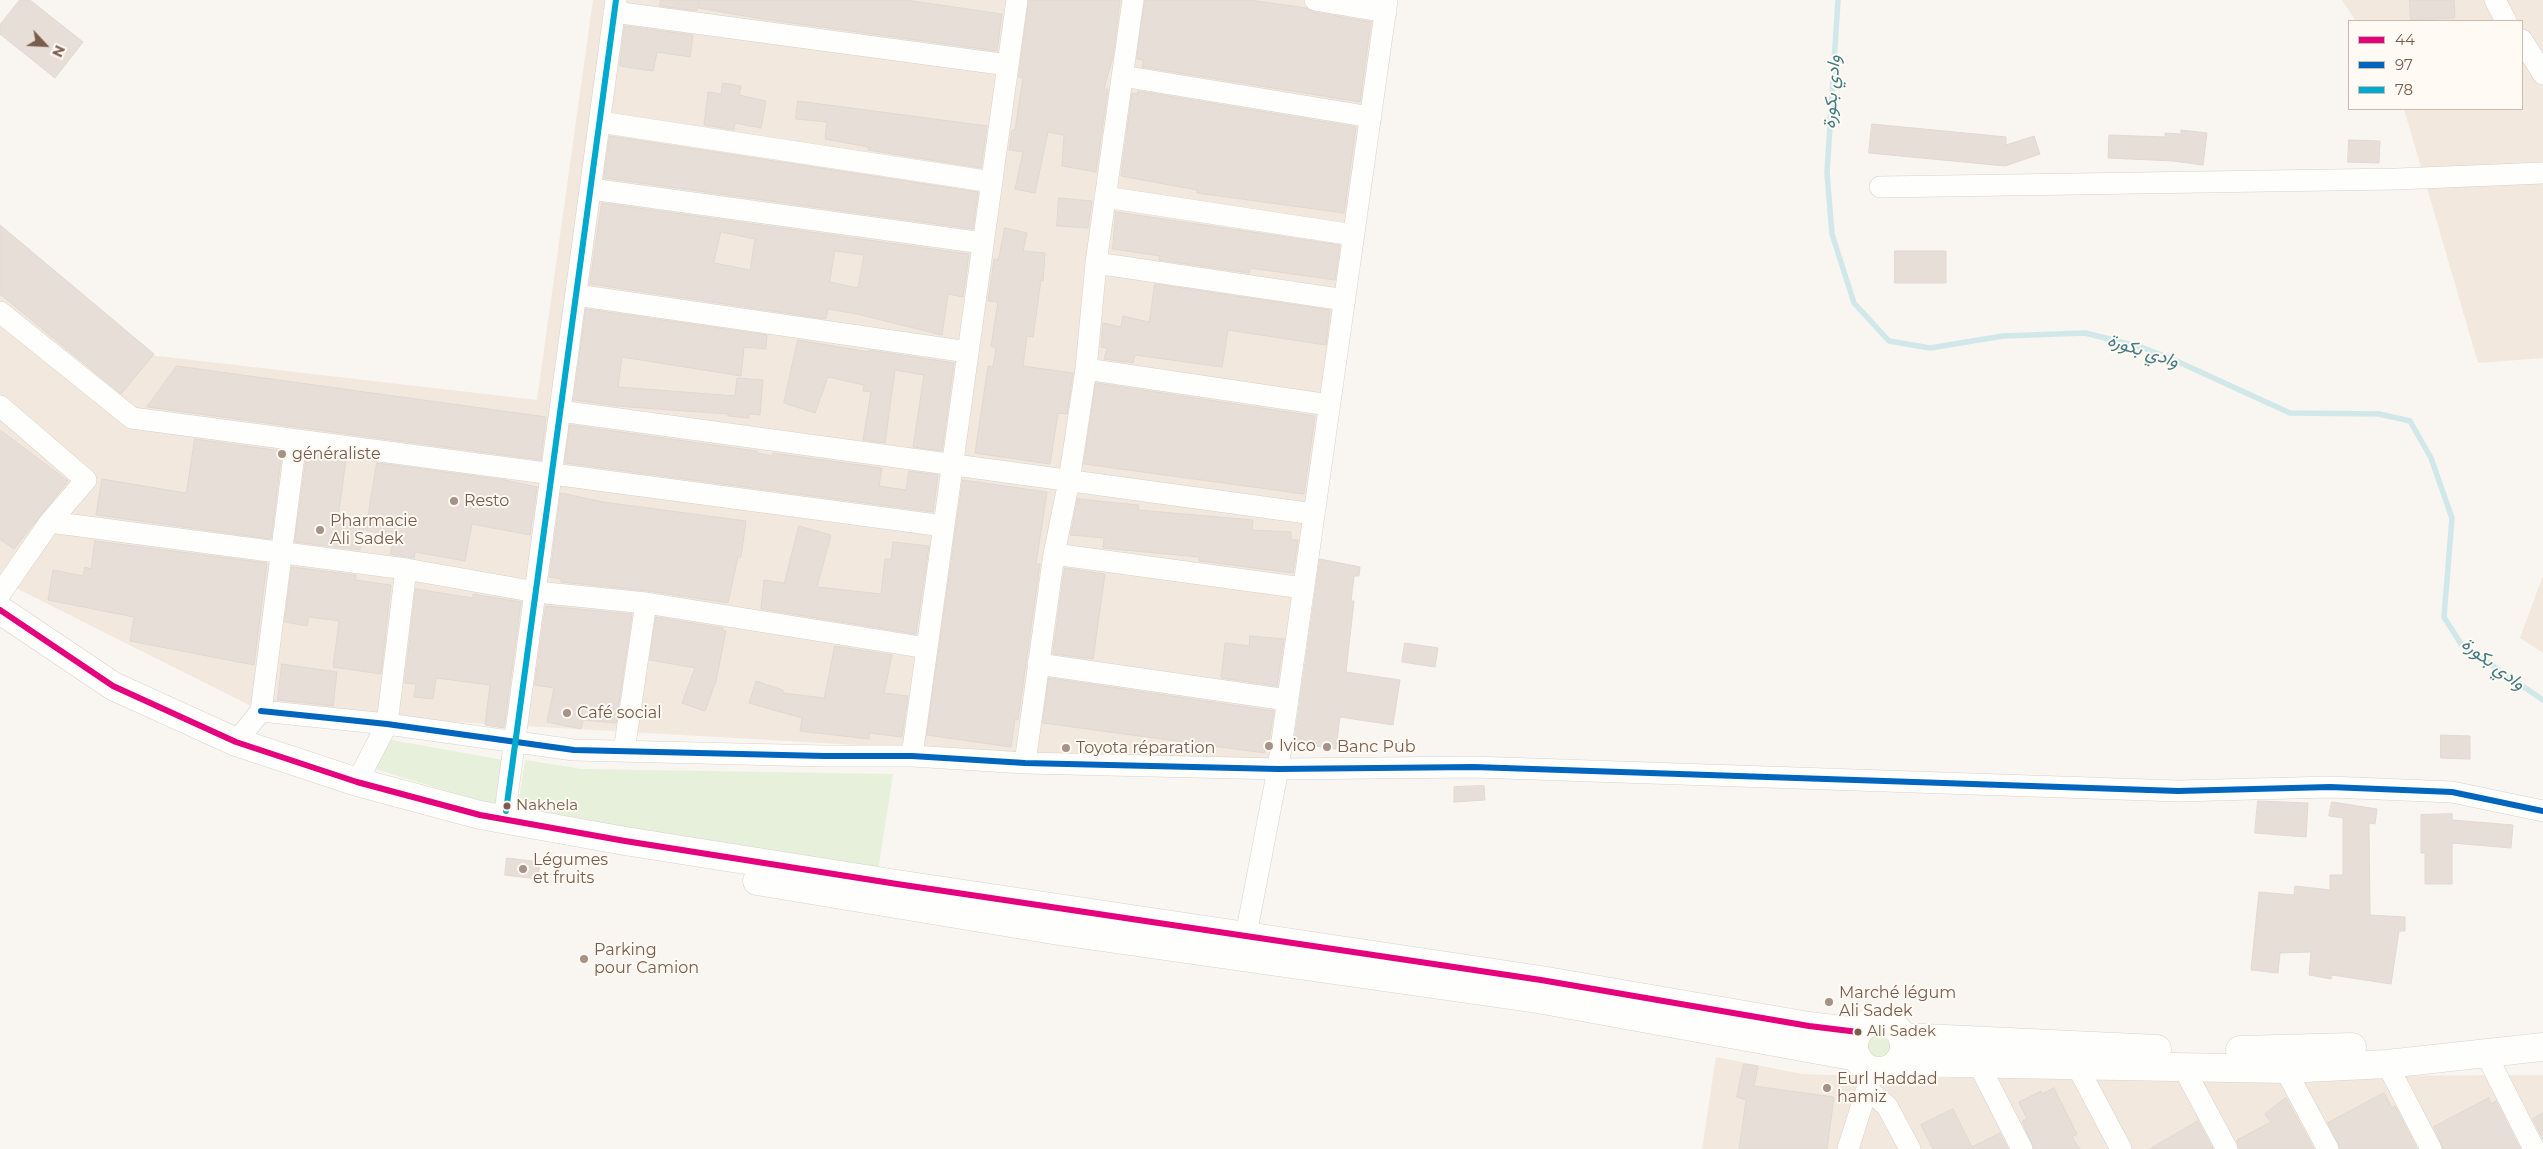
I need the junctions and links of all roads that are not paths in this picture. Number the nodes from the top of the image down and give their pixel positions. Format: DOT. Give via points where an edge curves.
graph roads {
  1 [pos="1017,0"];
  2 [pos="1133,0"];
  3 [pos="1315,0"];
  4 [pos="2495,0"];
  5 [pos="615,6"];
  6 [pos="1386,6"];
  7 [pos="2505,20"];
  8 [pos="2523,42"];
  9 [pos="1008,65"];
  10 [pos="2543,74"];
  11 [pos="1122,76"];
  12 [pos="1371,117"];
  13 [pos="600,122"];
  14 [pos="2543,173"];
  15 [pos="992,182"];
  16 [pos="1880,187"];
  17 [pos="591,189"];
  18 [pos="1105,197"];
  19 [pos="1354,235"];
  20 [pos="983,243"];
  21 [pos="1096,263"];
  22 [pos="576,295"];
  23 [pos="1344,300"];
  24 [pos="0,312"];
  25 [pos="968,352"];
  26 [pos="1086,369"];
  27 [pos="1329,405"];
  28 [pos="0,406"];
  29 [pos="560,411"];
  30 [pos="296,440"];
  31 [pos="953,464"];
  32 [pos="552,474"];
  33 [pos="1070,481"];
  34 [pos="1314,514"];
  35 [pos="50,522"];
  36 [pos="944,526"];
  37 [pos="282,553"];
  38 [pos="1054,554"];
  39 [pos="406,569"];
  40 [pos="1303,588"];
  41 [pos="536,592"];
  42 [pos="0,594"];
  43 [pos="646,603"];
  44 [pos="0,610"];
  45 [pos="0,632"];
  46 [pos="927,648"];
  47 [pos="1038,664"];
  48 [pos="1287,700"];
  49 [pos="261,711"];
  50 [pos="386,724"];
  51 [pos="515,741"];
  52 [pos="236,742"];
  53 [pos="624,751"];
  54 [pos="912,756"];
  55 [pos="1025,762"];
  56 [pos="1278,769"];
  57 [pos="357,782"];
  58 [pos="2543,811"];
  59 [pos="447,812"];
  60 [pos="487,821"];
  61 [pos="1246,935"];
  62 [pos="2543,1034"];
  63 [pos="2543,1046"];
  64 [pos="2486,1054"];
  65 [pos="1876,1058"];
  66 [pos="1978,1063"];
  67 [pos="2387,1064"];
  68 [pos="2077,1066"];
  69 [pos="2183,1067"];
  70 [pos="2285,1069"];
  71 [pos="1848,1149"];
  72 [pos="1910,1149"];
  73 [pos="2022,1149"];
  74 [pos="2122,1149"];
  75 [pos="2227,1149"];
  76 [pos="2328,1149"];
  77 [pos="2431,1149"];
  78 [pos="2534,1149"];
  1 -- 9 [label="street"];
  2 -- 11 [label="street"];
  3 -- 6 [label="street"];
  4 -- 7 [label="street"];
  5 -- 9 [label="street"];
  5 -- 13 [label="street"];
  6 -- 12 [label="street"];
  8 -- 10 [label="street"];
  9 -- 15 [label="street"];
  11 -- 12 [label="street"];
  11 -- 18 [label="street"];
  12 -- 19 [label="street"];
  13 -- 15 [label="street"];
  13 -- 17 [label="street"];
  14 -- 16 [label="street" via="2397,180"];
  15 -- 20 [label="street"];
  17 -- 20 [label="street"];
  17 -- 22 [label="street"];
  18 -- 19 [label="street"];
  18 -- 21 [label="street"];
  19 -- 23 [label="street"];
  20 -- 25 [label="street"];
  21 -- 23 [label="street"];
  21 -- 26 [label="street"];
  22 -- 25 [label="street"];
  22 -- 29 [label="street"];
  23 -- 27 [label="street"];
  24 -- 30 [label="street" via="132,418"];
  25 -- 31 [label="street"];
  26 -- 27 [label="street"];
  26 -- 33 [label="street"];
  27 -- 34 [label="street"];
  28 -- 35 [label="street" via="86,480"];
  29 -- 31 [label="street"];
  29 -- 32 [label="street"];
  30 -- 32 [label="street"];
  30 -- 37 [label="street"];
  31 -- 33 [label="street"];
  31 -- 36 [label="street"];
  32 -- 36 [label="street"];
  32 -- 41 [label="street"];
  33 -- 34 [label="street"];
  33 -- 38 [label="street"];
  34 -- 40 [label="street"];
  35 -- 37 [label="street"];
  35 -- 42 [label="street"];
  36 -- 46 [label="street"];
  37 -- 39 [label="street"];
  37 -- 49 [label="street"];
  38 -- 40 [label="street"];
  38 -- 47 [label="street"];
  39 -- 41 [label="street"];
  39 -- 50 [label="street"];
  40 -- 48 [label="street"];
  41 -- 43 [label="street"];
  41 -- 51 [label="street"];
  43 -- 46 [label="street"];
  43 -- 53 [label="street"];
  44 -- 52 [label="main road" via="113,686"];
  45 -- 59 [label="main road" via="104,699 227,750 352,793"];
  46 -- 54 [label="street"];
  47 -- 48 [label="street"];
  47 -- 55 [label="street"];
  48 -- 56 [label="street"];
  49 -- 50 [label="street"];
  49 -- 52 [label="street"];
  50 -- 51 [label="street"];
  50 -- 57 [label="street"];
  51 -- 53 [label="street" via="574,750"];
  51 -- 60 [label="street"];
  52 -- 57 [label="main road"];
  53 -- 54 [label="street"];
  54 -- 55 [label="street"];
  55 -- 56 [label="street"];
  56 -- 58 [label="street" via="1474,767 2178,791 2330,786 2452,792"];
  56 -- 61 [label="street"];
  57 -- 59 [label="main road"];
  59 -- 60 [label="main road"];
  60 -- 61 [label="main road"];
  60 -- 65 [label="main road" via="622,859 1059,931 1538,999"];
  61 -- 65 [label="main road" via="1541,980 1809,1026"];
  62 -- 65 [label="main road" via="2378,1046"];
  63 -- 64 [label="main road"];
  64 -- 67 [label="main road"];
  64 -- 78 [label="street"];
  65 -- 66 [label="main road"];
  65 -- 71 [label="street"];
  65 -- 72 [label="street" via="1888,1106"];
  66 -- 68 [label="main road"];
  66 -- 73 [label="street"];
  67 -- 70 [label="main road"];
  67 -- 77 [label="street"];
  68 -- 69 [label="main road"];
  68 -- 74 [label="street"];
  69 -- 70 [label="main road"];
  69 -- 75 [label="street"];
  70 -- 76 [label="street"];
}
